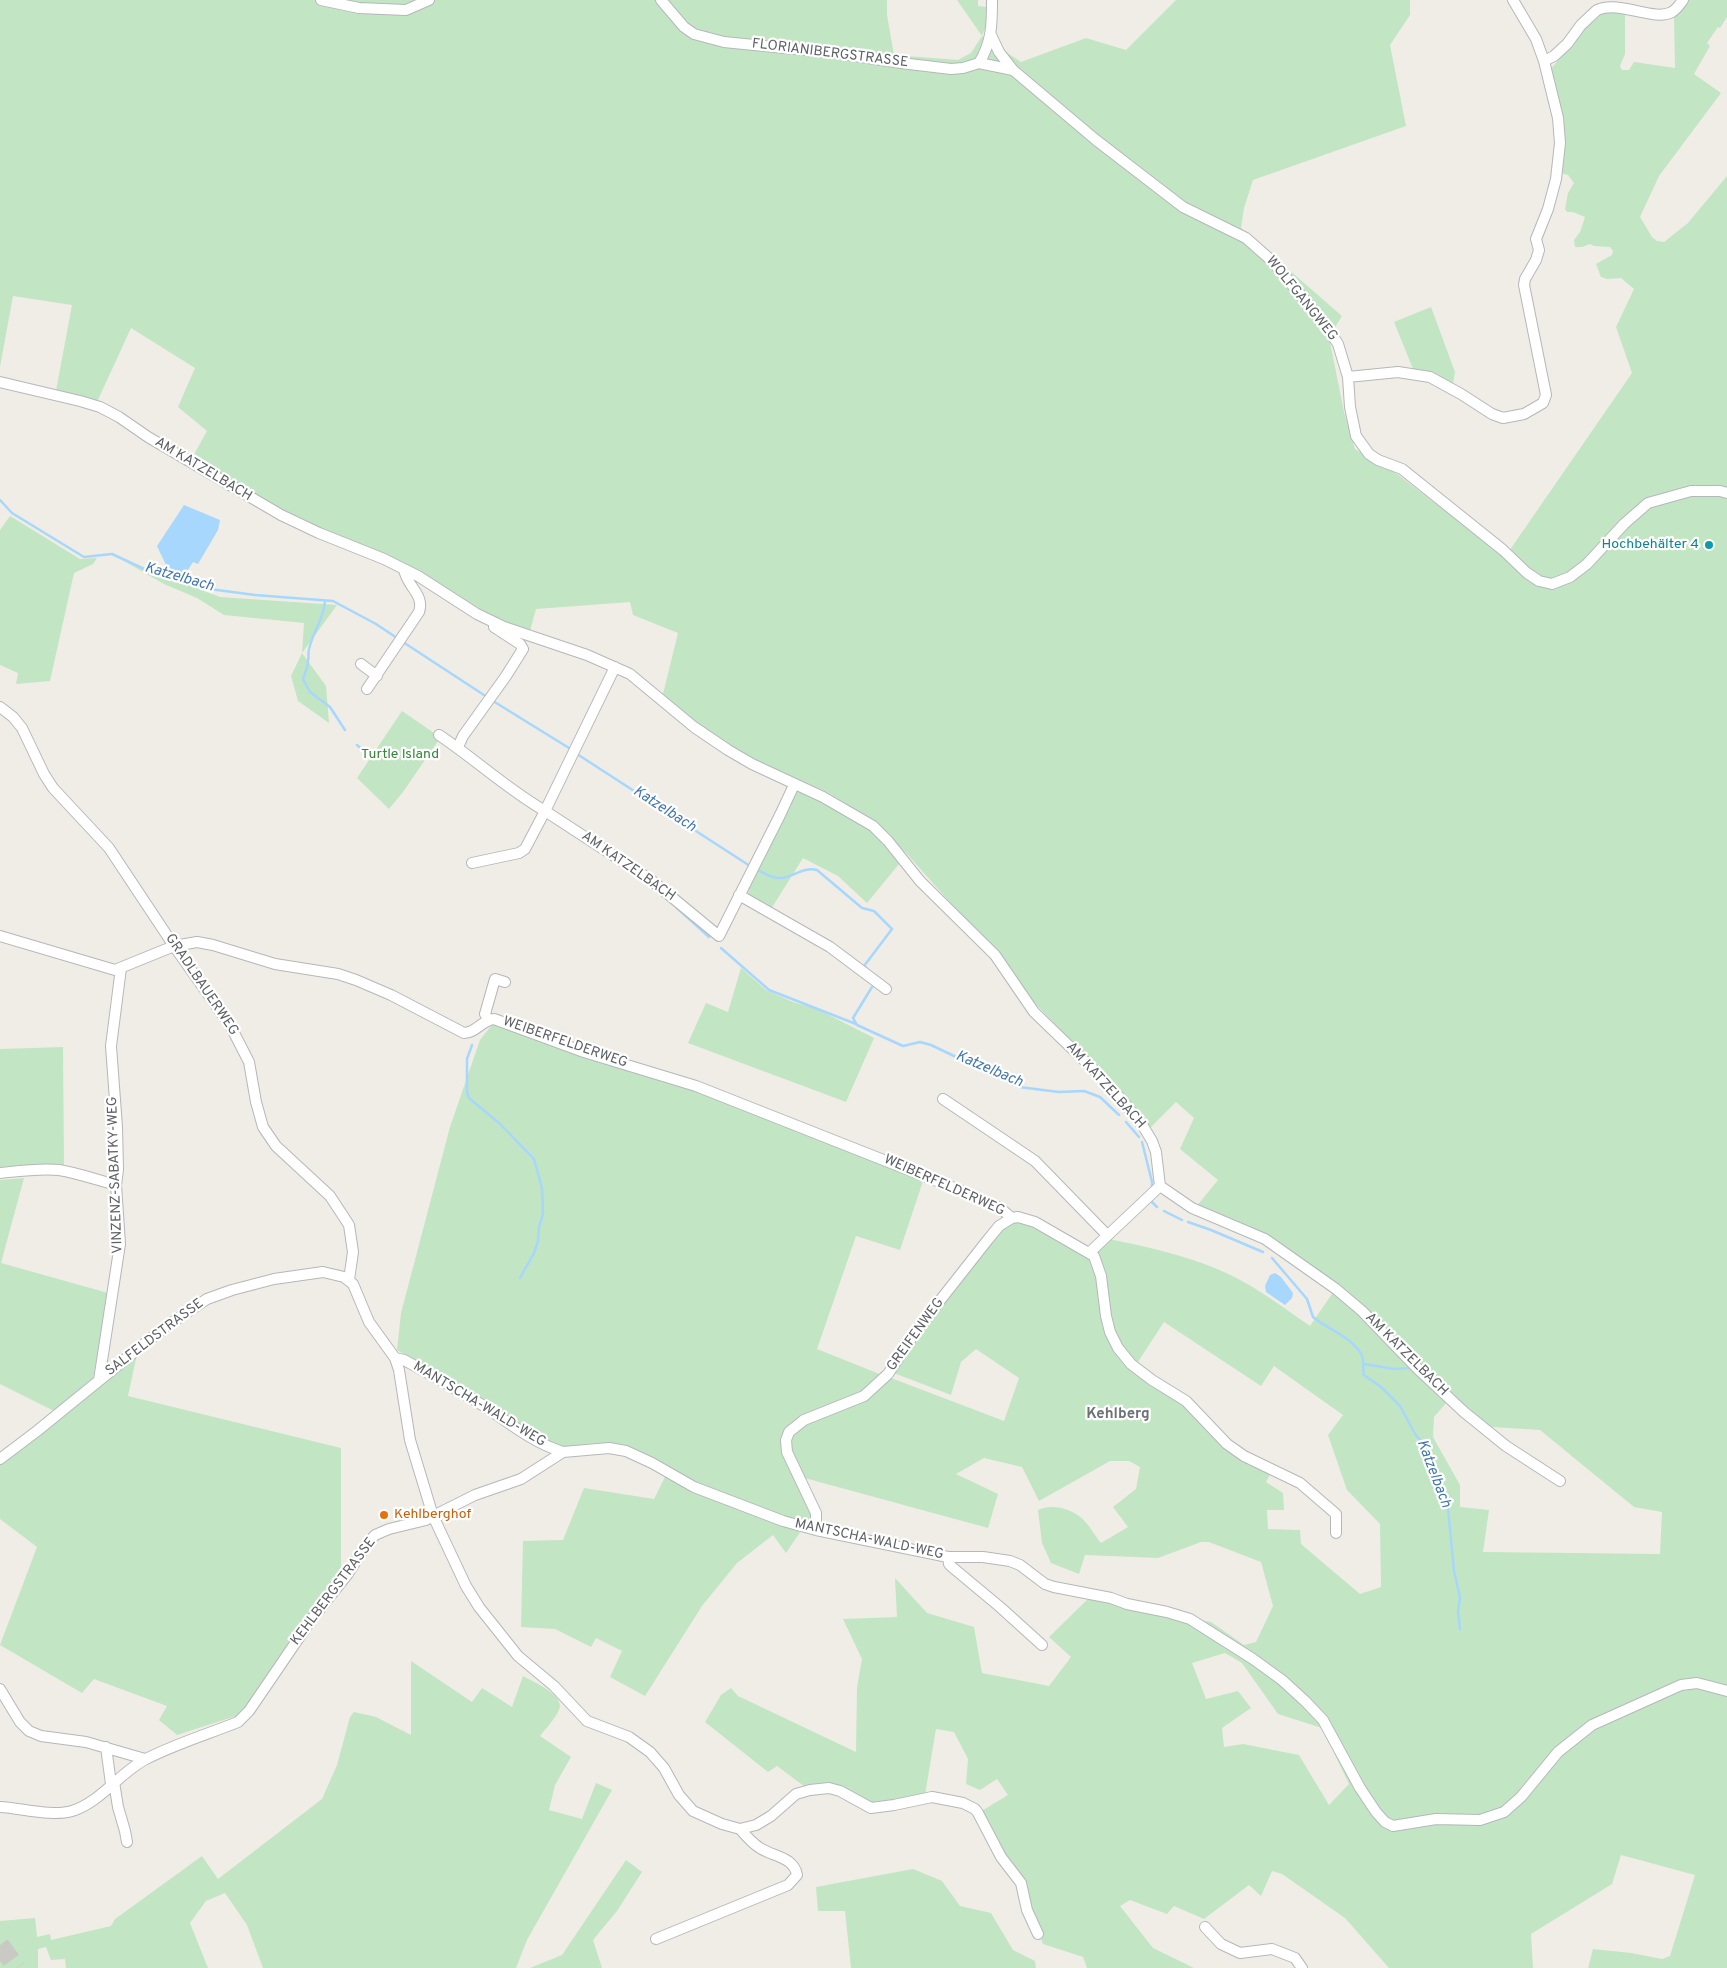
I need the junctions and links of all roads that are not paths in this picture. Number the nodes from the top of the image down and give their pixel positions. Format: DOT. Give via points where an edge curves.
graph roads {
  1 [pos="321,0"];
  2 [pos="429,0"];
  3 [pos="661,0"];
  4 [pos="992,0"];
  5 [pos="1512,0"];
  6 [pos="1683,0"];
  7 [pos="991,35"];
  8 [pos="1544,60"];
  9 [pos="979,64"];
  10 [pos="1013,70"];
  11 [pos="1348,377"];
  12 [pos="0,382"];
  13 [pos="1727,493"];
  14 [pos="404,569"];
  15 [pos="490,620"];
  16 [pos="360,664"];
  17 [pos="615,667"];
  18 [pos="377,676"];
  19 [pos="367,689"];
  20 [pos="0,707"];
  21 [pos="439,735"];
  22 [pos="458,747"];
  23 [pos="794,784"];
  24 [pos="545,811"];
  25 [pos="472,863"];
  26 [pos="740,895"];
  27 [pos="0,936"];
  28 [pos="174,946"];
  29 [pos="121,968"];
  30 [pos="505,982"];
  31 [pos="886,989"];
  32 [pos="488,1019"];
  33 [pos="943,1099"];
  34 [pos="0,1173"];
  35 [pos="116,1185"];
  36 [pos="1160,1186"];
  37 [pos="1012,1218"];
  38 [pos="1107,1235"];
  39 [pos="1090,1252"];
  40 [pos="349,1280"];
  41 [pos="395,1358"];
  42 [pos="100,1380"];
  43 [pos="563,1452"];
  44 [pos="0,1458"];
  45 [pos="1560,1481"];
  46 [pos="433,1516"];
  47 [pos="816,1530"];
  48 [pos="1336,1533"];
  49 [pos="948,1557"];
  50 [pos="1042,1646"];
  51 [pos="0,1689"];
  52 [pos="1727,1691"];
  53 [pos="106,1747"];
  54 [pos="145,1759"];
  55 [pos="112,1783"];
  56 [pos="0,1807"];
  57 [pos="740,1829"];
  58 [pos="126,1842"];
  59 [pos="1205,1927"];
  60 [pos="1038,1934"];
  61 [pos="656,1939"];
  62 [pos="1302,1968"];
  1 -- 2 [label="street" via="359,8 406,10"];
  3 -- 9 [label="street, FLORIANIBERGSTRASSE" via="694,34 724,42 951,68"];
  4 -- 7 [label="street"];
  5 -- 8 [label="street" via="1536,39"];
  6 -- 8 [label="street" via="1666,14 1607,6 1581,25 1554,56"];
  7 -- 9 [label="street"];
  7 -- 10 [label="street, WOLFGANGWEG"];
  8 -- 11 [label="street" via="1558,118 1560,143 1556,179 1536,239 1539,250 1524,285 1546,395 1543,403 1516,417 1497,417 1430,377 1398,372"];
  9 -- 10 [label="street, FLORIANIBERGSTRASSE"];
  10 -- 11 [label="street, WOLFGANGWEG" via="1183,207 1230,229 1259,248 1329,330 1338,344"];
  11 -- 13 [label="street, WOLFGANGWEG" via="1354,429 1369,454 1402,470 1539,581 1552,584 1570,577 1588,564 1648,503 1691,491"];
  12 -- 14 [label="street, AM KATZELBACH" via="80,400 100,408 281,516"];
  14 -- 15 [label="street, AM KATZELBACH"];
  14 -- 18 [label="street" via="421,607"];
  15 -- 17 [label="street, AM KATZELBACH"];
  15 -- 22 [label="street, AM KATZELBACH" via="493,626 523,649"];
  16 -- 18 [label="street"];
  17 -- 23 [label="street, AM KATZELBACH" via="630,674 707,736 752,764"];
  17 -- 24 [label="street"];
  18 -- 19 [label="street"];
  20 -- 28 [label="street, GRADLBAUERWEG" via="22,728 53,788 109,848"];
  21 -- 22 [label="street, AM KATZELBACH"];
  22 -- 24 [label="street, AM KATZELBACH"];
  23 -- 26 [label="street, AM KATZELBACH"];
  23 -- 36 [label="street, AM KATZELBACH" via="873,826 920,881 995,955 1034,1012 1098,1074 1146,1130 1156,1152"];
  24 -- 25 [label="street" via="525,849 519,854"];
  24 -- 26 [label="street, AM KATZELBACH" via="651,880 719,936"];
  26 -- 31 [label="street" via="835,950"];
  27 -- 29 [label="street, WEIBERFELDERWEG" via="106,968"];
  28 -- 29 [label="street, WEIBERFELDERWEG"];
  28 -- 32 [label="street, WEIBERFELDERWEG" via="197,942 275,964 338,974 390,995 464,1033 470,1033"];
  28 -- 40 [label="street, GRADLBAUERWEG" via="230,1025 245,1053 268,1137 330,1196 349,1224 353,1252"];
  29 -- 35 [label="street, VINZENZ-SABATKY-WEG" via="111,1046 118,1170"];
  30 -- 32 [label="street" via="495,979 485,1014"];
  32 -- 37 [label="street, WEIBERFELDERWEG" via="696,1086 962,1191 1000,1208"];
  33 -- 38 [label="street" via="1044,1168"];
  34 -- 35 [label="street" via="57,1170"];
  35 -- 42 [label="street, VINZENZ-SABATKY-WEG" via="119,1258"];
  36 -- 38 [label="street"];
  36 -- 45 [label="street, AM KATZELBACH" via="1192,1208 1265,1239 1336,1288 1464,1412 1506,1446"];
  37 -- 39 [label="street" via="1035,1222"];
  37 -- 47 [label="street, GREIFENWEG" via="999,1226 975,1255 890,1372 864,1396 804,1420 789,1432 787,1452 816,1514"];
  38 -- 39 [label="street"];
  39 -- 48 [label="street" via="1101,1276 1110,1332 1131,1364 1186,1402 1244,1456 1300,1483 1336,1514"];
  40 -- 41 [label="street" via="369,1322"];
  40 -- 42 [label="street, SALFELDSTRASSE" via="334,1274 309,1273 219,1294 165,1327"];
  41 -- 43 [label="street, MANTSCHA-WALD-WEG" via="459,1390 534,1440"];
  41 -- 46 [label="street" via="410,1440"];
  42 -- 44 [label="street, SALFELDSTRASSE"];
  43 -- 46 [label="street, MANTSCHA-WALD-WEG" via="521,1479 475,1495"];
  43 -- 47 [label="street, MANTSCHA-WALD-WEG" via="600,1447 626,1451 694,1487"];
  46 -- 54 [label="street, KEHLBERGSTRASSE" via="375,1535 244,1717"];
  46 -- 57 [label="street" via="466,1586 518,1656 554,1686 587,1721 629,1737 650,1752 693,1811"];
  47 -- 49 [label="street, MANTSCHA-WALD-WEG"];
  49 -- 50 [label="street" via="952,1567"];
  49 -- 52 [label="street, MANTSCHA-WALD-WEG" via="1010,1561 1054,1587 1190,1619 1253,1659 1306,1702 1323,1720 1376,1812 1393,1826 1436,1819 1480,1820 1504,1812 1521,1797 1558,1752 1592,1725 1681,1685 1697,1683"];
  51 -- 53 [label="street" via="29,1731"];
  53 -- 54 [label="street"];
  53 -- 55 [label="street"];
  54 -- 55 [label="street, KEHLBERGSTRASSE"];
  55 -- 56 [label="street, KEHLBERGSTRASSE" via="98,1798 71,1812"];
  55 -- 58 [label="street"];
  57 -- 60 [label="street" via="771,1816 796,1794 817,1788 834,1789 876,1808 927,1797 962,1803 978,1813 1001,1857 1021,1883 1027,1910"];
  57 -- 61 [label="street" via="760,1848 794,1866 797,1875 794,1880"];
  59 -- 62 [label="street" via="1221,1944 1240,1953 1272,1949 1295,1958"];
}
